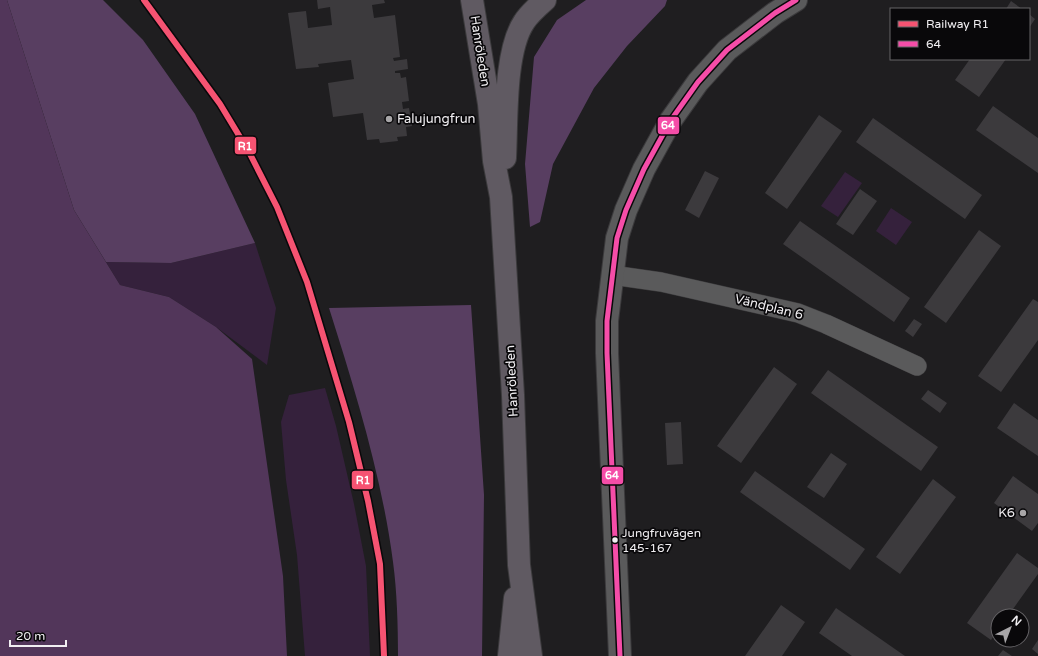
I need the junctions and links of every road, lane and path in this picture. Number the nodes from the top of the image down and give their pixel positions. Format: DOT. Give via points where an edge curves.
graph roads {
  1 [pos="472,0"];
  2 [pos="545,0"];
  3 [pos="796,0"];
  4 [pos="501,197"];
  5 [pos="612,275"];
  6 [pos="917,366"];
  7 [pos="519,565"];
  8 [pos="509,656"];
  9 [pos="531,656"];
  10 [pos="620,656"];
  1 -- 4 [label="highway, Hanröleden"];
  2 -- 4 [label="highway, Hanröleden" via="523,23 513,45"];
  3 -- 5 [label="street" via="727,50 698,82 671,120 644,169 626,210 617,238"];
  4 -- 7 [label="highway, Hanröleden" via="513,395"];
  5 -- 6 [label="street, Vändplan 6" via="661,282 798,313"];
  5 -- 10 [label="street" via="607,321 607,353"];
  7 -- 8 [label="highway, Hanröleden"];
  7 -- 9 [label="highway, Hanröleden"];
}
